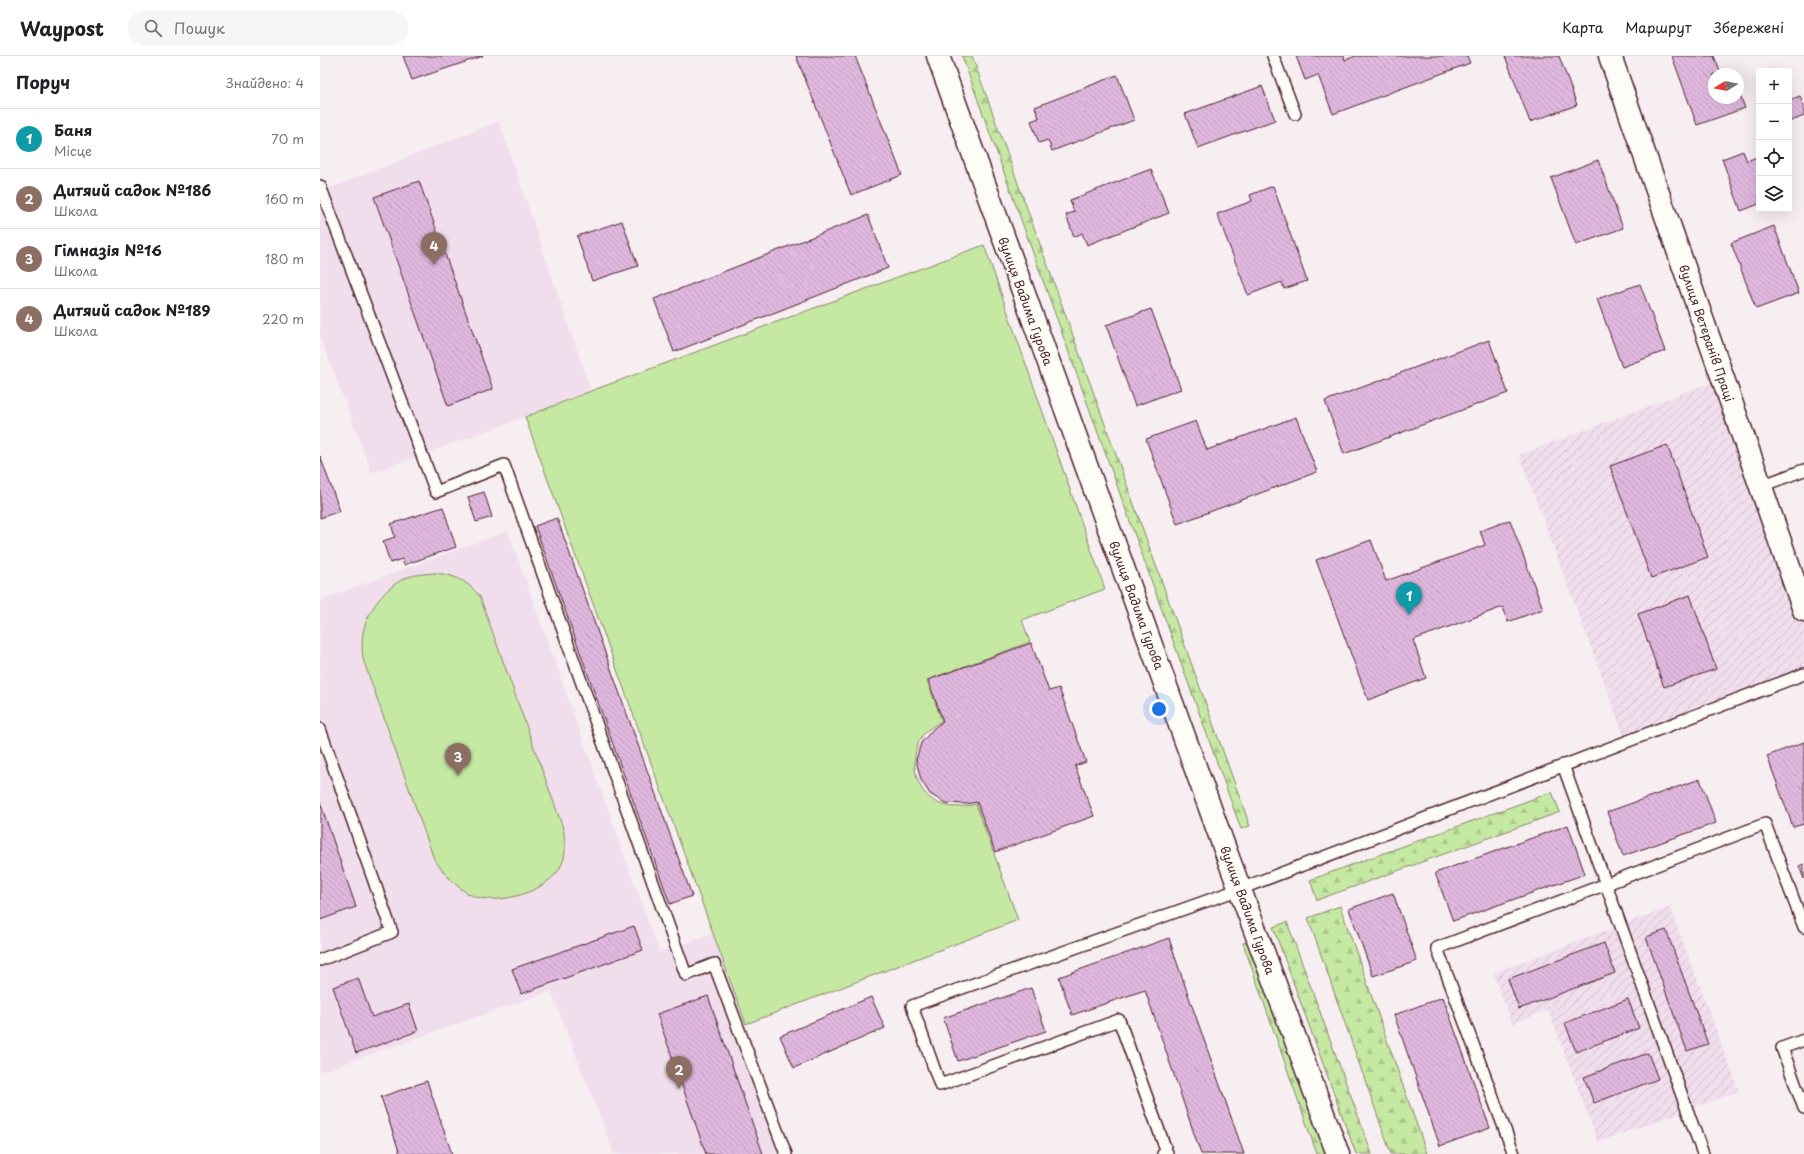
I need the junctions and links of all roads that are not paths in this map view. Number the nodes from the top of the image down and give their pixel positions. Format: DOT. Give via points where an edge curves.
graph roads {
  1 [pos="938,56"];
  2 [pos="1273,56"];
  3 [pos="1610,56"];
  4 [pos="1295,114"];
  5 [pos="320,186"];
  6 [pos="1804,470"];
  7 [pos="1761,486"];
  8 [pos="1804,610"];
  9 [pos="1804,674"];
  10 [pos="320,729"];
  11 [pos="1563,765"];
  12 [pos="1606,885"];
  13 [pos="1240,889"];
  14 [pos="1804,927"];
  15 [pos="320,960"];
  16 [pos="1804,1040"];
  17 [pos="1804,1108"];
  18 [pos="786,1154"];
  19 [pos="1163,1154"];
  20 [pos="1338,1154"];
  21 [pos="1514,1154"];
  22 [pos="1703,1154"];
  1 -- 13 [label="street, вулиця Вадима Гурова"];
  2 -- 4 [label="lane"];
  3 -- 7 [label="street, вулиця Ветеранів Праці"];
  5 -- 18 [label="lane" via="436,492 504,465 686,976 714,964"];
  6 -- 7 [label="lane"];
  7 -- 8 [label="street, вулиця Ветеранів Праці"];
  9 -- 11 [label="lane"];
  10 -- 15 [label="lane" via="392,932"];
  11 -- 12 [label="lane"];
  11 -- 13 [label="lane"];
  12 -- 14 [label="lane" via="1765,824"];
  12 -- 21 [label="lane" via="1437,948"];
  12 -- 22 [label="lane"];
  13 -- 19 [label="lane" via="912,1006 940,1084 1119,1020 1167,1153"];
  13 -- 20 [label="street, вулиця Вадима Гурова"];
  16 -- 17 [label="lane" via="1782,1048"];
}
